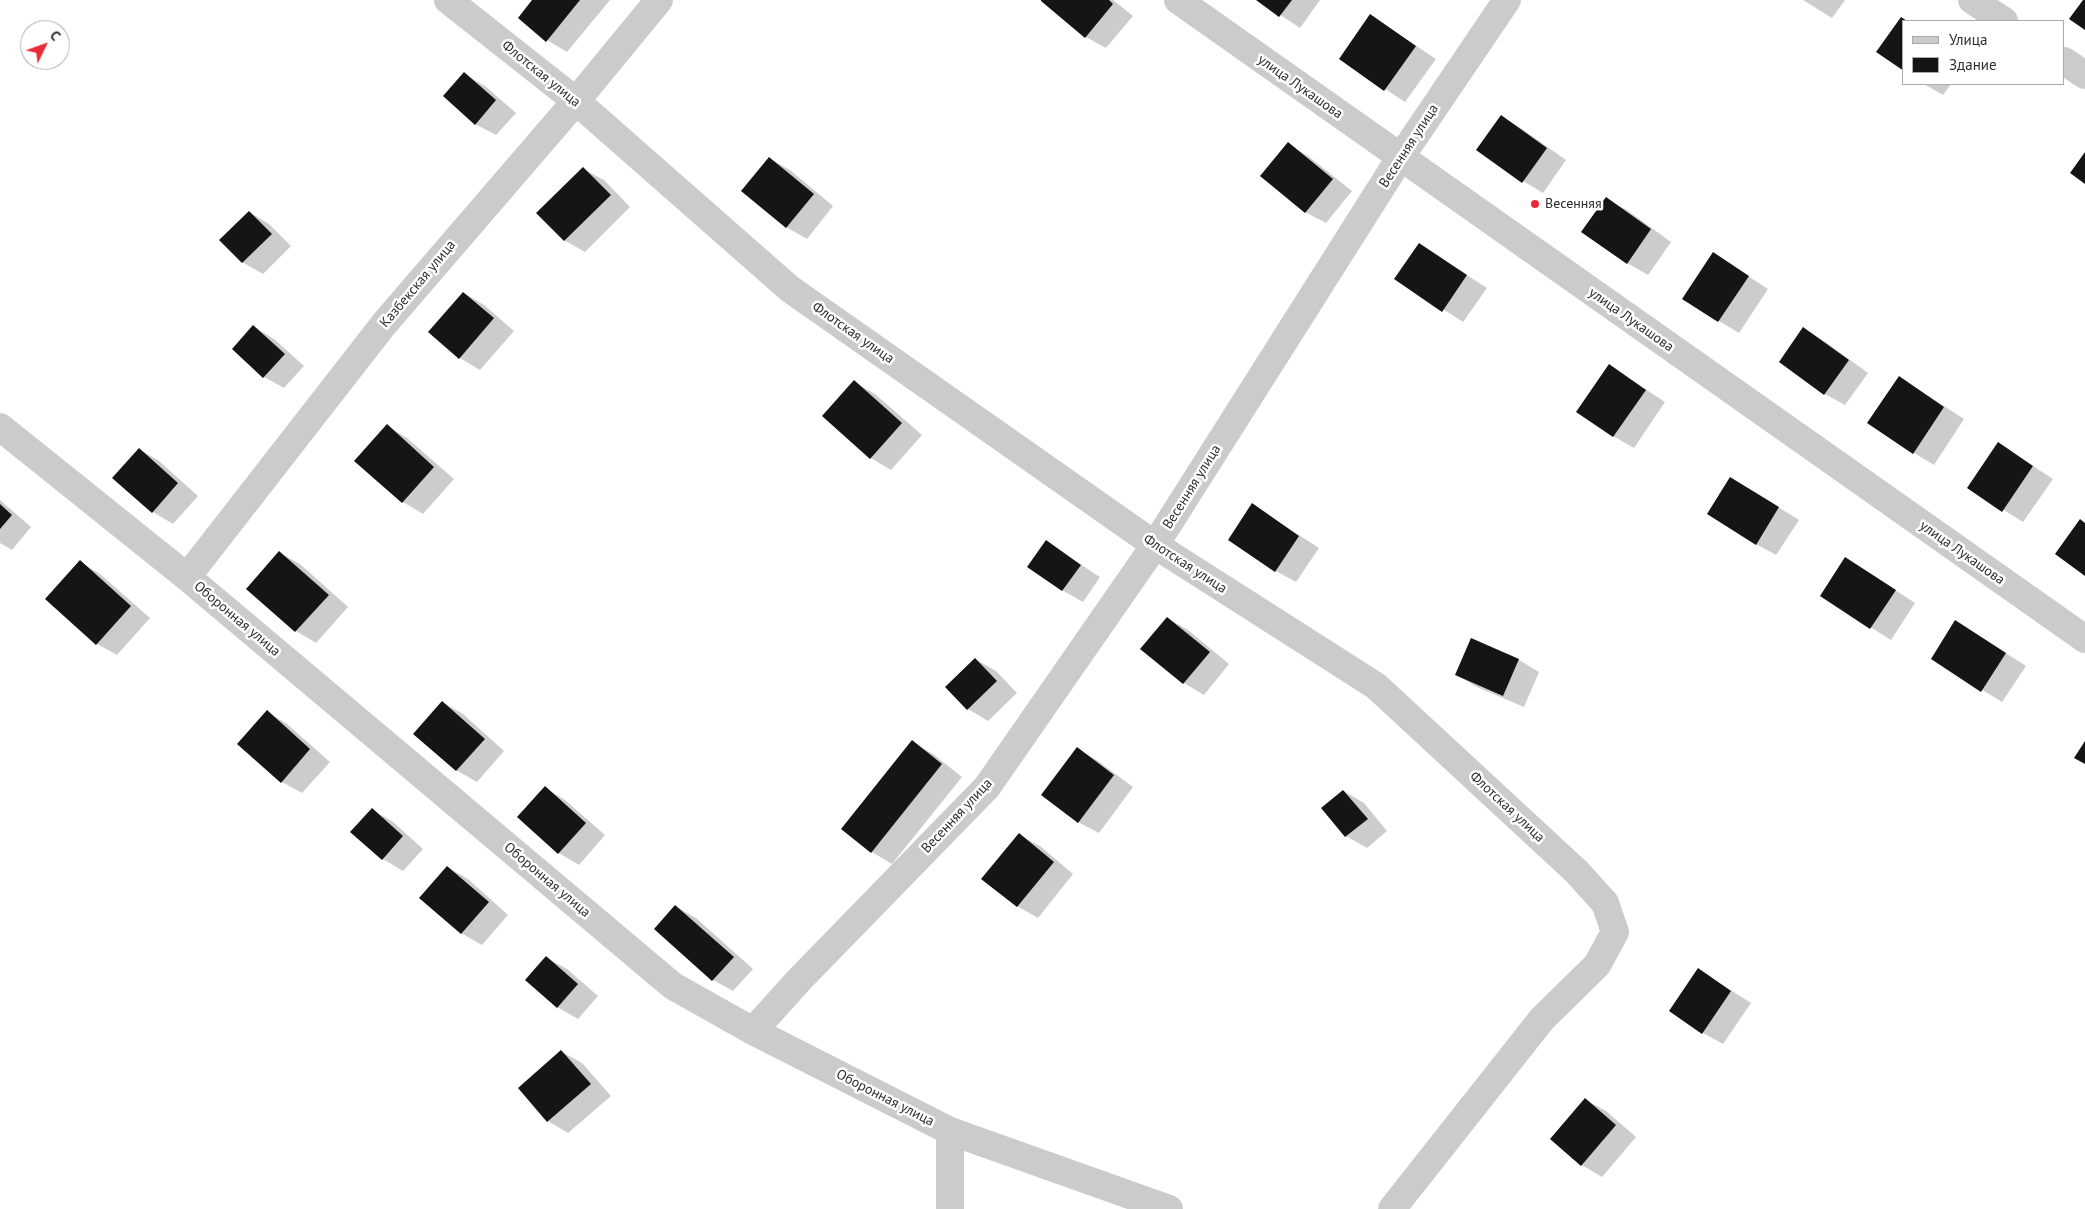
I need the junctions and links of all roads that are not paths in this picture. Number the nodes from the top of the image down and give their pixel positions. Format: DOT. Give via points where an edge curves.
graph roads {
  1 [pos="448,0"];
  2 [pos="659,0"];
  3 [pos="1178,0"];
  4 [pos="1507,0"];
  5 [pos="1972,0"];
  6 [pos="2002,20"];
  7 [pos="2065,62"];
  8 [pos="2085,75"];
  9 [pos="576,101"];
  10 [pos="1400,158"];
  11 [pos="0,427"];
  12 [pos="1155,546"];
  13 [pos="187,577"];
  14 [pos="2085,639"];
  15 [pos="753,1031"];
  16 [pos="950,1131"];
  17 [pos="950,1209"];
  18 [pos="1169,1209"];
  19 [pos="1392,1209"];
  1 -- 9 [label="street, Флотская улица"];
  2 -- 9 [label="street, Казбекская улица"];
  3 -- 10 [label="street, улица Лукашова"];
  4 -- 10 [label="street, Весенняя улица"];
  5 -- 6 [label="street"];
  7 -- 8 [label="street"];
  9 -- 12 [label="street, Флотская улица" via="790,289"];
  9 -- 13 [label="street, Казбекская улица" via="384,324"];
  10 -- 12 [label="street, Весенняя улица"];
  10 -- 14 [label="street, улица Лукашова"];
  11 -- 13 [label="street, Оборонная улица"];
  12 -- 15 [label="street, Весенняя улица" via="986,787"];
  12 -- 19 [label="street, Флотская улица" via="1376,686 1577,872 1605,903 1613,924 1615,932 1597,965 1542,1019"];
  13 -- 15 [label="street, Оборонная улица" via="673,986"];
  15 -- 16 [label="street, Оборонная улица"];
  16 -- 17 [label="street"];
  16 -- 18 [label="street, Оборонная улица"];
}
